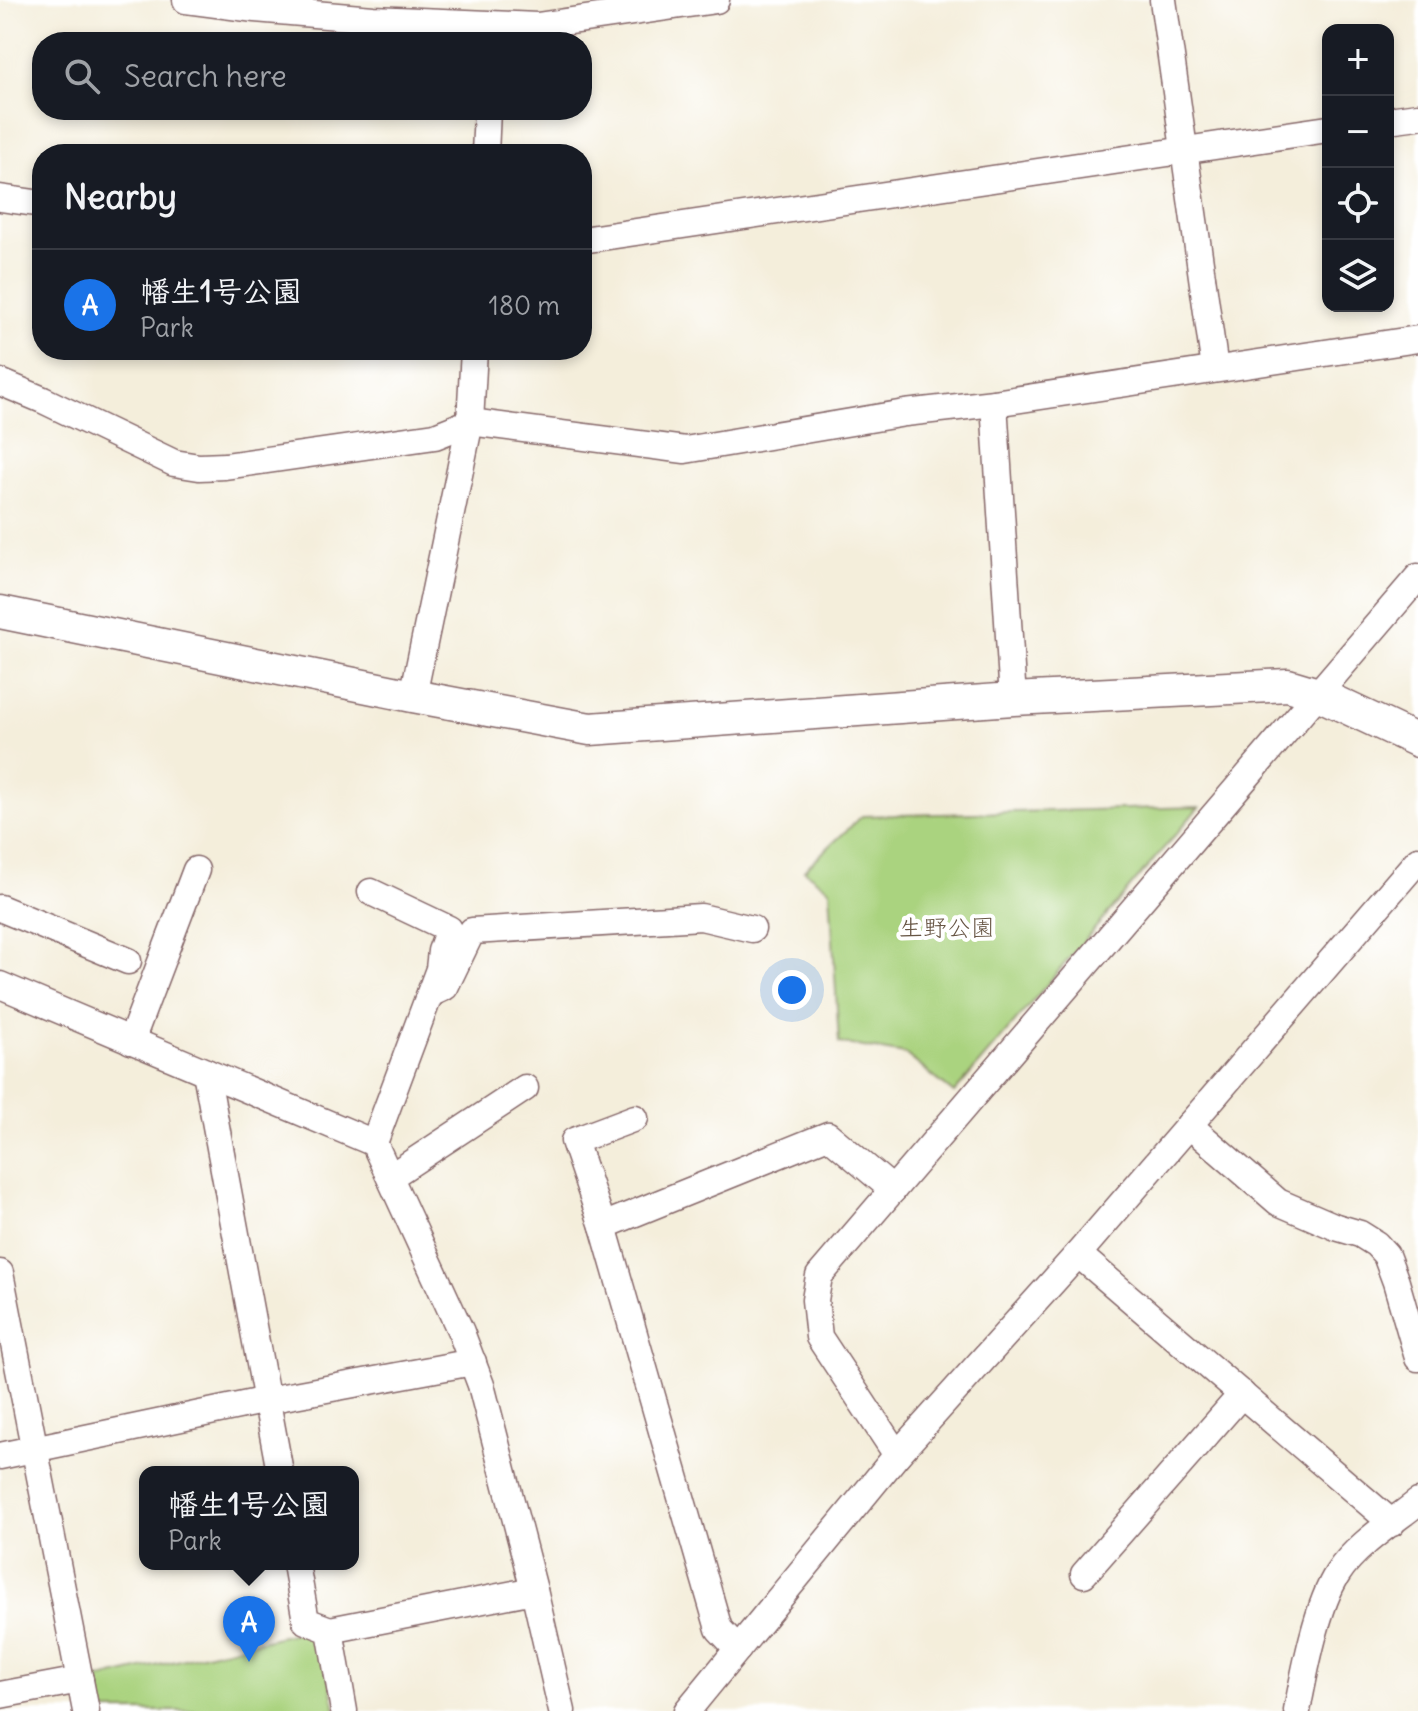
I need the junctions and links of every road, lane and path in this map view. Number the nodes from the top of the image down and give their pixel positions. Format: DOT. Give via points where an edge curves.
graph roads {
  1 [pos="186,0"];
  2 [pos="716,0"];
  3 [pos="1163,0"];
  4 [pos="481,32"];
  5 [pos="498,32"];
  6 [pos="1418,116"];
  7 [pos="1394,119"];
  8 [pos="487,120"];
  9 [pos="1322,130"];
  10 [pos="485,144"];
  11 [pos="1183,150"];
  12 [pos="0,198"];
  13 [pos="32,203"];
  14 [pos="592,239"];
  15 [pos="1418,339"];
  16 [pos="473,360"];
  17 [pos="1215,369"];
  18 [pos="0,382"];
  19 [pos="994,403"];
  20 [pos="470,422"];
  21 [pos="1418,577"];
  22 [pos="0,612"];
  23 [pos="1318,694"];
  24 [pos="413,696"];
  25 [pos="1013,699"];
  26 [pos="1418,741"];
  27 [pos="1418,860"];
  28 [pos="196,870"];
  29 [pos="371,892"];
  30 [pos="0,908"];
  31 [pos="752,929"];
  32 [pos="128,961"];
  33 [pos="0,985"];
  34 [pos="430,994"];
  35 [pos="131,1041"];
  36 [pos="206,1072"];
  37 [pos="525,1088"];
  38 [pos="635,1118"];
  39 [pos="1189,1125"];
  40 [pos="374,1143"];
  41 [pos="390,1177"];
  42 [pos="893,1190"];
  43 [pos="603,1226"];
  44 [pos="1078,1254"];
  45 [pos="0,1273"];
  46 [pos="5,1327"];
  47 [pos="1418,1358"];
  48 [pos="473,1362"];
  49 [pos="1242,1394"];
  50 [pos="267,1400"];
  51 [pos="34,1447"];
  52 [pos="897,1455"];
  53 [pos="0,1456"];
  54 [pos="279,1466"];
  55 [pos="1418,1502"];
  56 [pos="1392,1523"];
  57 [pos="297,1570"];
  58 [pos="1084,1574"];
  59 [pos="534,1590"];
  60 [pos="330,1630"];
  61 [pos="738,1649"];
  62 [pos="80,1680"];
  63 [pos="0,1695"];
  64 [pos="86,1711"];
  65 [pos="344,1711"];
  66 [pos="562,1711"];
  67 [pos="687,1711"];
  68 [pos="1297,1711"];
  1 -- 4 [label="street"];
  2 -- 5 [label="street"];
  3 -- 11 [label="street"];
  6 -- 7 [label="street"];
  8 -- 10 [label="street"];
  9 -- 11 [label="street"];
  11 -- 14 [label="street"];
  11 -- 17 [label="street"];
  12 -- 13 [label="street"];
  15 -- 17 [label="street"];
  16 -- 20 [label="street"];
  17 -- 19 [label="street"];
  18 -- 20 [label="street" via="150,454 199,467 435,436"];
  19 -- 20 [label="street" via="685,450"];
  19 -- 25 [label="street"];
  20 -- 24 [label="street"];
  21 -- 23 [label="street"];
  22 -- 24 [label="street"];
  23 -- 25 [label="street" via="1288,685"];
  23 -- 26 [label="street"];
  23 -- 42 [label="street"];
  24 -- 25 [label="street" via="590,729"];
  27 -- 39 [label="street"];
  28 -- 35 [label="street"];
  29 -- 34 [label="street" via="449,929"];
  30 -- 32 [label="street"];
  31 -- 34 [label="street" via="701,917 472,931 445,987"];
  33 -- 35 [label="street"];
  34 -- 40 [label="street"];
  35 -- 36 [label="street"];
  36 -- 40 [label="street"];
  36 -- 50 [label="street"];
  37 -- 41 [label="street"];
  38 -- 43 [label="street" via="574,1141"];
  39 -- 44 [label="street"];
  39 -- 47 [label="street" via="1278,1202 1376,1244 1396,1282"];
  40 -- 41 [label="street"];
  41 -- 48 [label="street"];
  42 -- 43 [label="street" via="828,1135"];
  42 -- 52 [label="street" via="819,1276 815,1300 819,1337"];
  43 -- 61 [label="street" via="719,1629"];
  44 -- 49 [label="street"];
  44 -- 52 [label="street"];
  45 -- 46 [label="street"];
  46 -- 51 [label="street"];
  48 -- 50 [label="street"];
  48 -- 59 [label="street"];
  49 -- 56 [label="street"];
  49 -- 58 [label="street"];
  50 -- 51 [label="street"];
  50 -- 54 [label="street"];
  51 -- 53 [label="street"];
  51 -- 62 [label="street"];
  52 -- 61 [label="street"];
  55 -- 56 [label="street"];
  56 -- 68 [label="street" via="1337,1573 1305,1665"];
  57 -- 60 [label="street" via="306,1621"];
  59 -- 60 [label="street"];
  59 -- 66 [label="street"];
  60 -- 65 [label="street"];
  61 -- 67 [label="street"];
  62 -- 63 [label="street"];
  62 -- 64 [label="street"];
}
